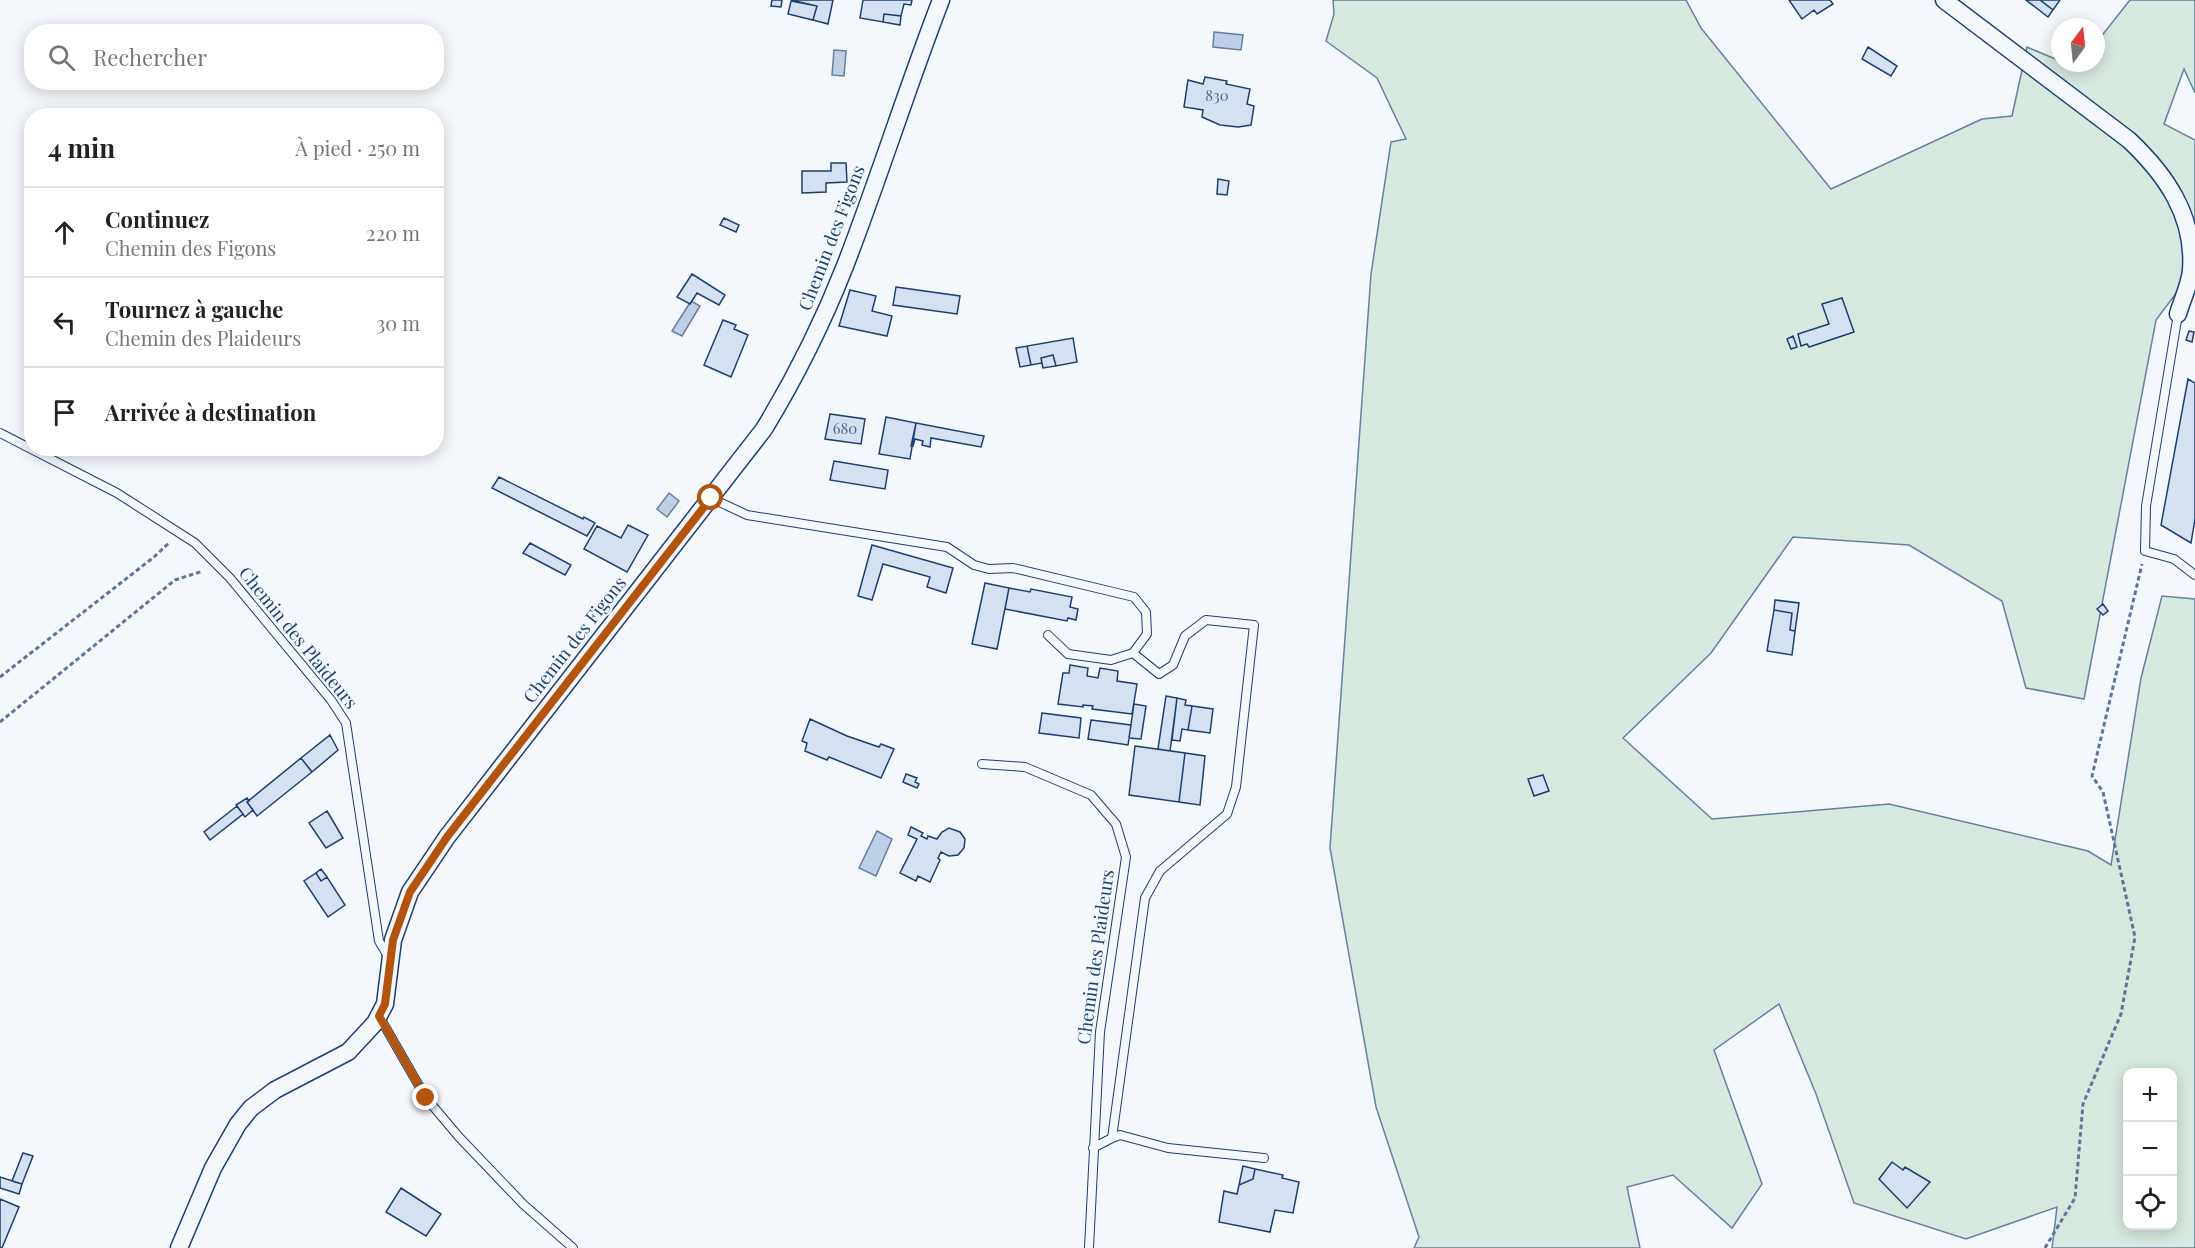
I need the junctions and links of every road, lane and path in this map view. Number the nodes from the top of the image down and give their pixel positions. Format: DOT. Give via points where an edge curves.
graph roads {
  1 [pos="941,0"];
  2 [pos="1944,0"];
  3 [pos="2178,314"];
  4 [pos="0,433"];
  5 [pos="24,445"];
  6 [pos="45,456"];
  7 [pos="711,498"];
  8 [pos="179,532"];
  9 [pos="2145,551"];
  10 [pos="223,571"];
  11 [pos="2195,575"];
  12 [pos="1048,635"];
  13 [pos="1132,654"];
  14 [pos="0,677"];
  15 [pos="0,722"];
  16 [pos="982,764"];
  17 [pos="391,961"];
  18 [pos="379,1016"];
  19 [pos="1112,1138"];
  20 [pos="1093,1148"];
  21 [pos="1264,1158"];
  22 [pos="179,1248"];
  23 [pos="573,1248"];
  24 [pos="1089,1248"];
  25 [pos="2044,1248"];
  1 -- 7 [label="street, Chemin des Figons" via="845,267 821,322 781,402"];
  2 -- 3 [label="street" via="2129,140 2154,164 2172,190 2192,240 2191,272"];
  3 -- 9 [label="lane" via="2146,506"];
  4 -- 5 [label="lane, Chemin des Plaideurs"];
  6 -- 8 [label="lane, Chemin des Plaideurs" via="117,493"];
  7 -- 13 [label="lane" via="747,515 947,547 974,565 1013,568 1134,597 1146,612 1147,634"];
  7 -- 17 [label="street, Chemin des Figons" via="447,837 410,892 393,940"];
  8 -- 10 [label="lane, Chemin des Plaideurs"];
  8 -- 14 [label="path" via="154,557"];
  9 -- 11 [label="lane" via="2174,559"];
  9 -- 25 [label="path" via="2092,776 2103,792 2135,937 2121,1014 2083,1104 2075,1198"];
  10 -- 15 [label="path" via="199,572 175,580"];
  10 -- 17 [label="lane, Chemin des Plaideurs" via="346,723 379,941"];
  12 -- 13 [label="lane" via="1068,654 1112,660"];
  13 -- 19 [label="lane" via="1159,674 1173,665 1185,636 1206,620 1254,625 1236,787 1227,814 1160,871 1145,898"];
  16 -- 20 [label="lane, Chemin des Plaideurs" via="1025,767 1090,795 1116,824 1126,857 1100,1032"];
  17 -- 18 [label="street, Chemin des Figons" via="385,1004"];
  18 -- 22 [label="street, Chemin des Figons" via="348,1053 275,1090 251,1108 213,1167"];
  18 -- 23 [label="lane" via="426,1098 523,1204"];
  19 -- 20 [label="lane"];
  19 -- 21 [label="lane" via="1120,1135 1168,1148"];
  20 -- 24 [label="lane, Chemin des Plaideurs"];
}
